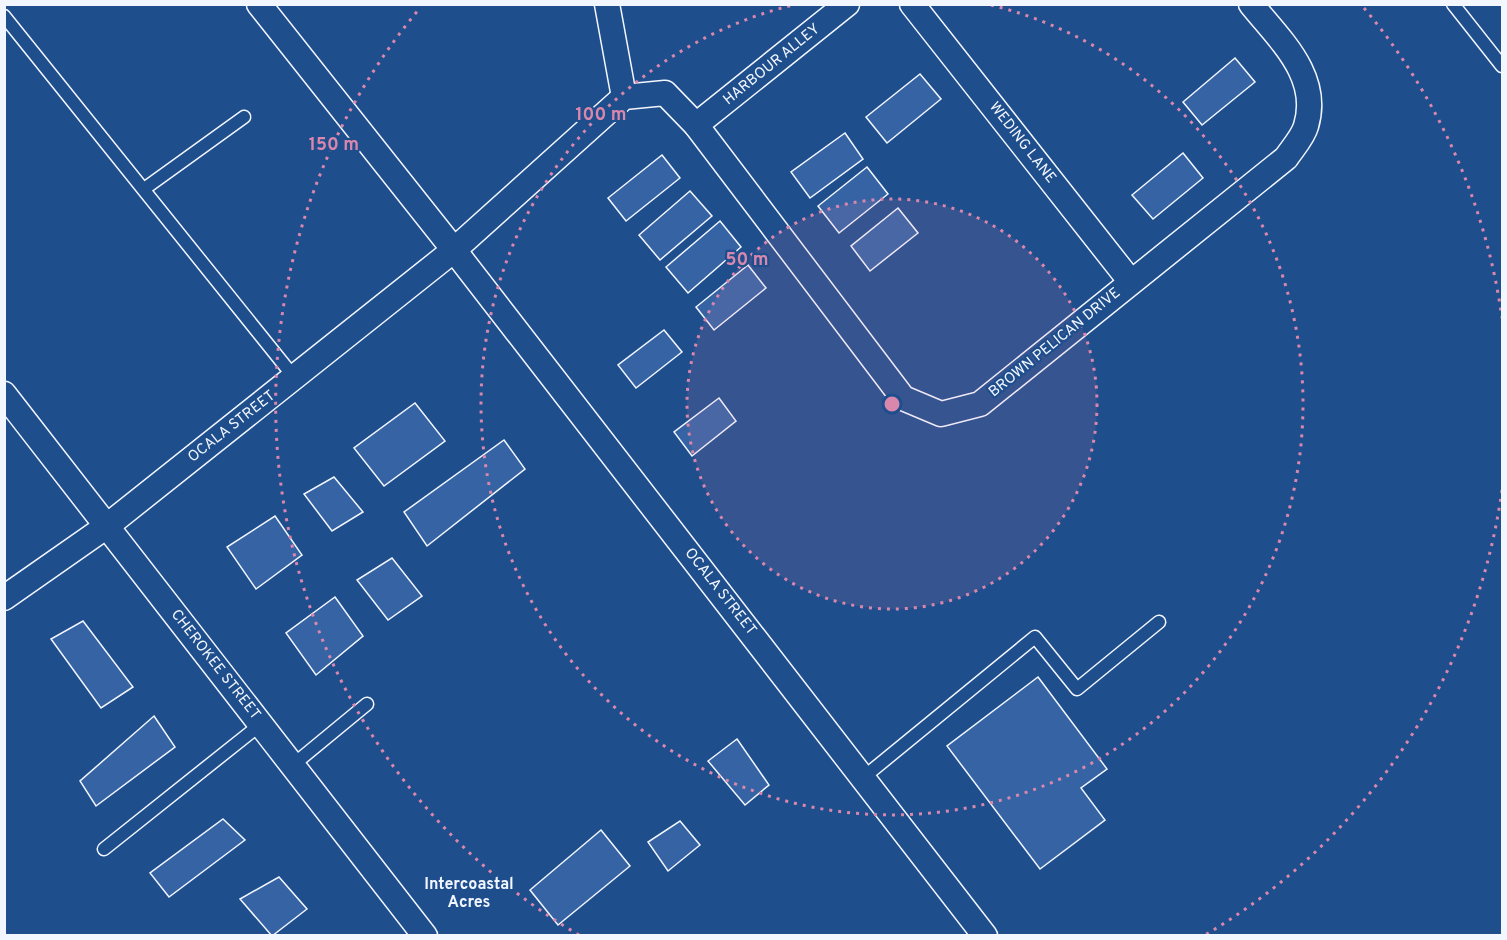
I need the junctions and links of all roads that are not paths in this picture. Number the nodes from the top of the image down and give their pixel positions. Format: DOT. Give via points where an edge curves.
graph roads {
  1 [pos="259,4"];
  2 [pos="607,4"];
  3 [pos="847,4"];
  4 [pos="912,4"];
  5 [pos="1251,4"];
  6 [pos="1453,4"];
  7 [pos="5,17"];
  8 [pos="1503,66"];
  9 [pos="624,97"];
  10 [pos="244,117"];
  11 [pos="696,125"];
  12 [pos="144,189"];
  13 [pos="454,250"];
  14 [pos="1131,282"];
  15 [pos="294,377"];
  16 [pos="4,394"];
  17 [pos="107,526"];
  18 [pos="4,598"];
  19 [pos="1159,622"];
  20 [pos="367,704"];
  21 [pos="261,724"];
  22 [pos="293,765"];
  23 [pos="864,777"];
  24 [pos="104,849"];
  25 [pos="425,936"];
  26 [pos="985,936"];
  1 -- 13 [label="street, OCALA STREET"];
  2 -- 9 [label="street"];
  3 -- 11 [label="street, HARBOUR ALLEY"];
  4 -- 14 [label="street, WEDING LANE"];
  5 -- 14 [label="street, BROWN PELICAN DRIVE" via="1299,62 1310,90 1306,128 1286,158"];
  6 -- 8 [label="lane"];
  7 -- 12 [label="lane"];
  9 -- 11 [label="street, BROWN PELICAN DRIVE" via="665,93"];
  9 -- 13 [label="street"];
  10 -- 12 [label="lane"];
  11 -- 14 [label="street, BROWN PELICAN DRIVE" via="903,398 941,414 980,404"];
  12 -- 15 [label="lane"];
  13 -- 15 [label="street, OCALA STREET"];
  13 -- 23 [label="street, OCALA STREET"];
  15 -- 17 [label="street, OCALA STREET"];
  16 -- 17 [label="street, CHEROKEE STREET"];
  17 -- 18 [label="street, OCALA STREET"];
  17 -- 21 [label="street, CHEROKEE STREET"];
  19 -- 23 [label="lane" via="1077,689 1035,637"];
  20 -- 22 [label="lane"];
  21 -- 22 [label="street, CHEROKEE STREET"];
  21 -- 24 [label="lane"];
  22 -- 25 [label="street, CHEROKEE STREET"];
  23 -- 26 [label="street, OCALA STREET"];
}
